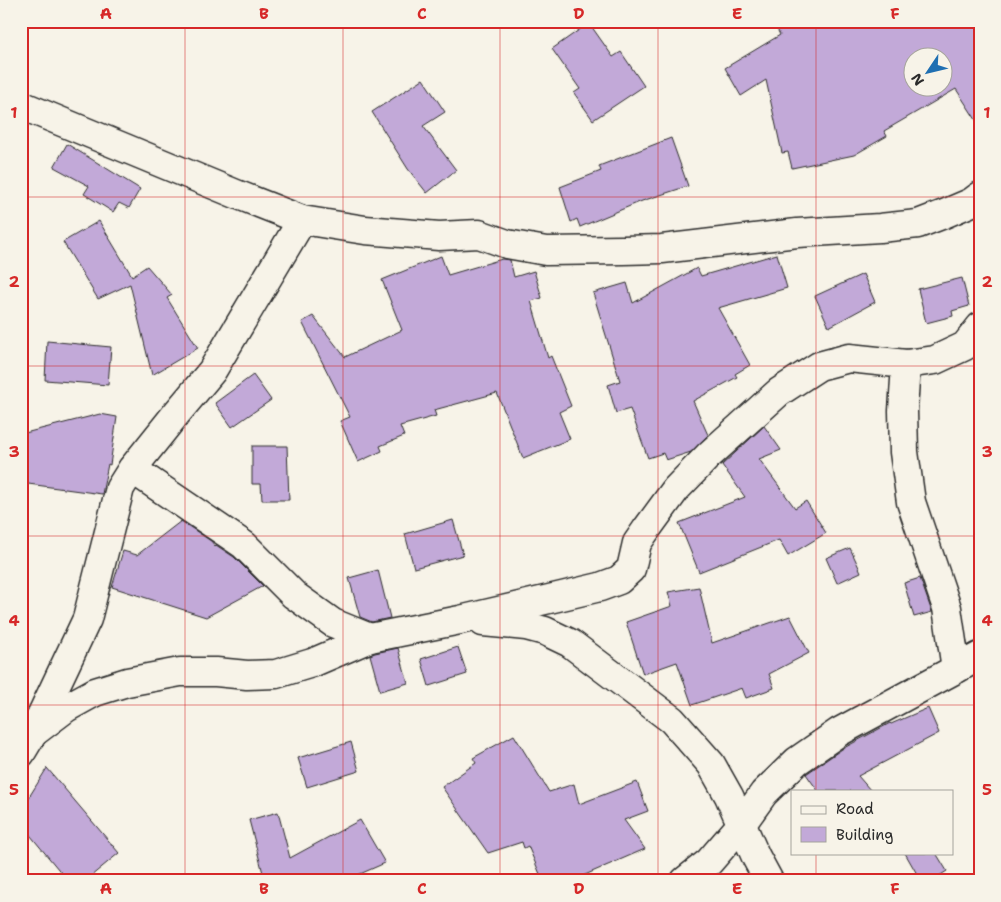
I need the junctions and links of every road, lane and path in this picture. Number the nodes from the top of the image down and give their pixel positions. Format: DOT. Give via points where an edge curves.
graph roads {
  1 [pos="21,105"];
  2 [pos="980,196"];
  3 [pos="302,220"];
  4 [pos="980,327"];
  5 [pos="906,364"];
  6 [pos="132,469"];
  7 [pos="460,620"];
  8 [pos="370,638"];
  9 [pos="968,662"];
  10 [pos="27,743"];
  11 [pos="741,826"];
  12 [pos="685,881"];
  13 [pos="769,881"];
  1 -- 3 [label="street"];
  2 -- 3 [label="street" via="918,224 623,250 546,251 507,244 479,234 439,236 365,230"];
  3 -- 6 [label="street" via="212,371"];
  4 -- 5 [label="street" via="965,346 936,360"];
  5 -- 7 [label="street" via="849,358 820,366 779,392 709,454 676,489 638,543 631,569 620,580"];
  5 -- 9 [label="street" via="904,452 911,502"];
  6 -- 8 [label="street" via="244,545 294,595 333,623"];
  6 -- 10 [label="street" via="120,488 87,619"];
  7 -- 8 [label="street"];
  7 -- 11 [label="street" via="526,626 570,643 672,720 712,764"];
  8 -- 10 [label="street" via="276,674 180,672 127,682 96,692 66,708"];
  9 -- 11 [label="street" via="840,732 797,762 764,793"];
  11 -- 12 [label="street" via="709,862"];
  11 -- 13 [label="street"];
}
